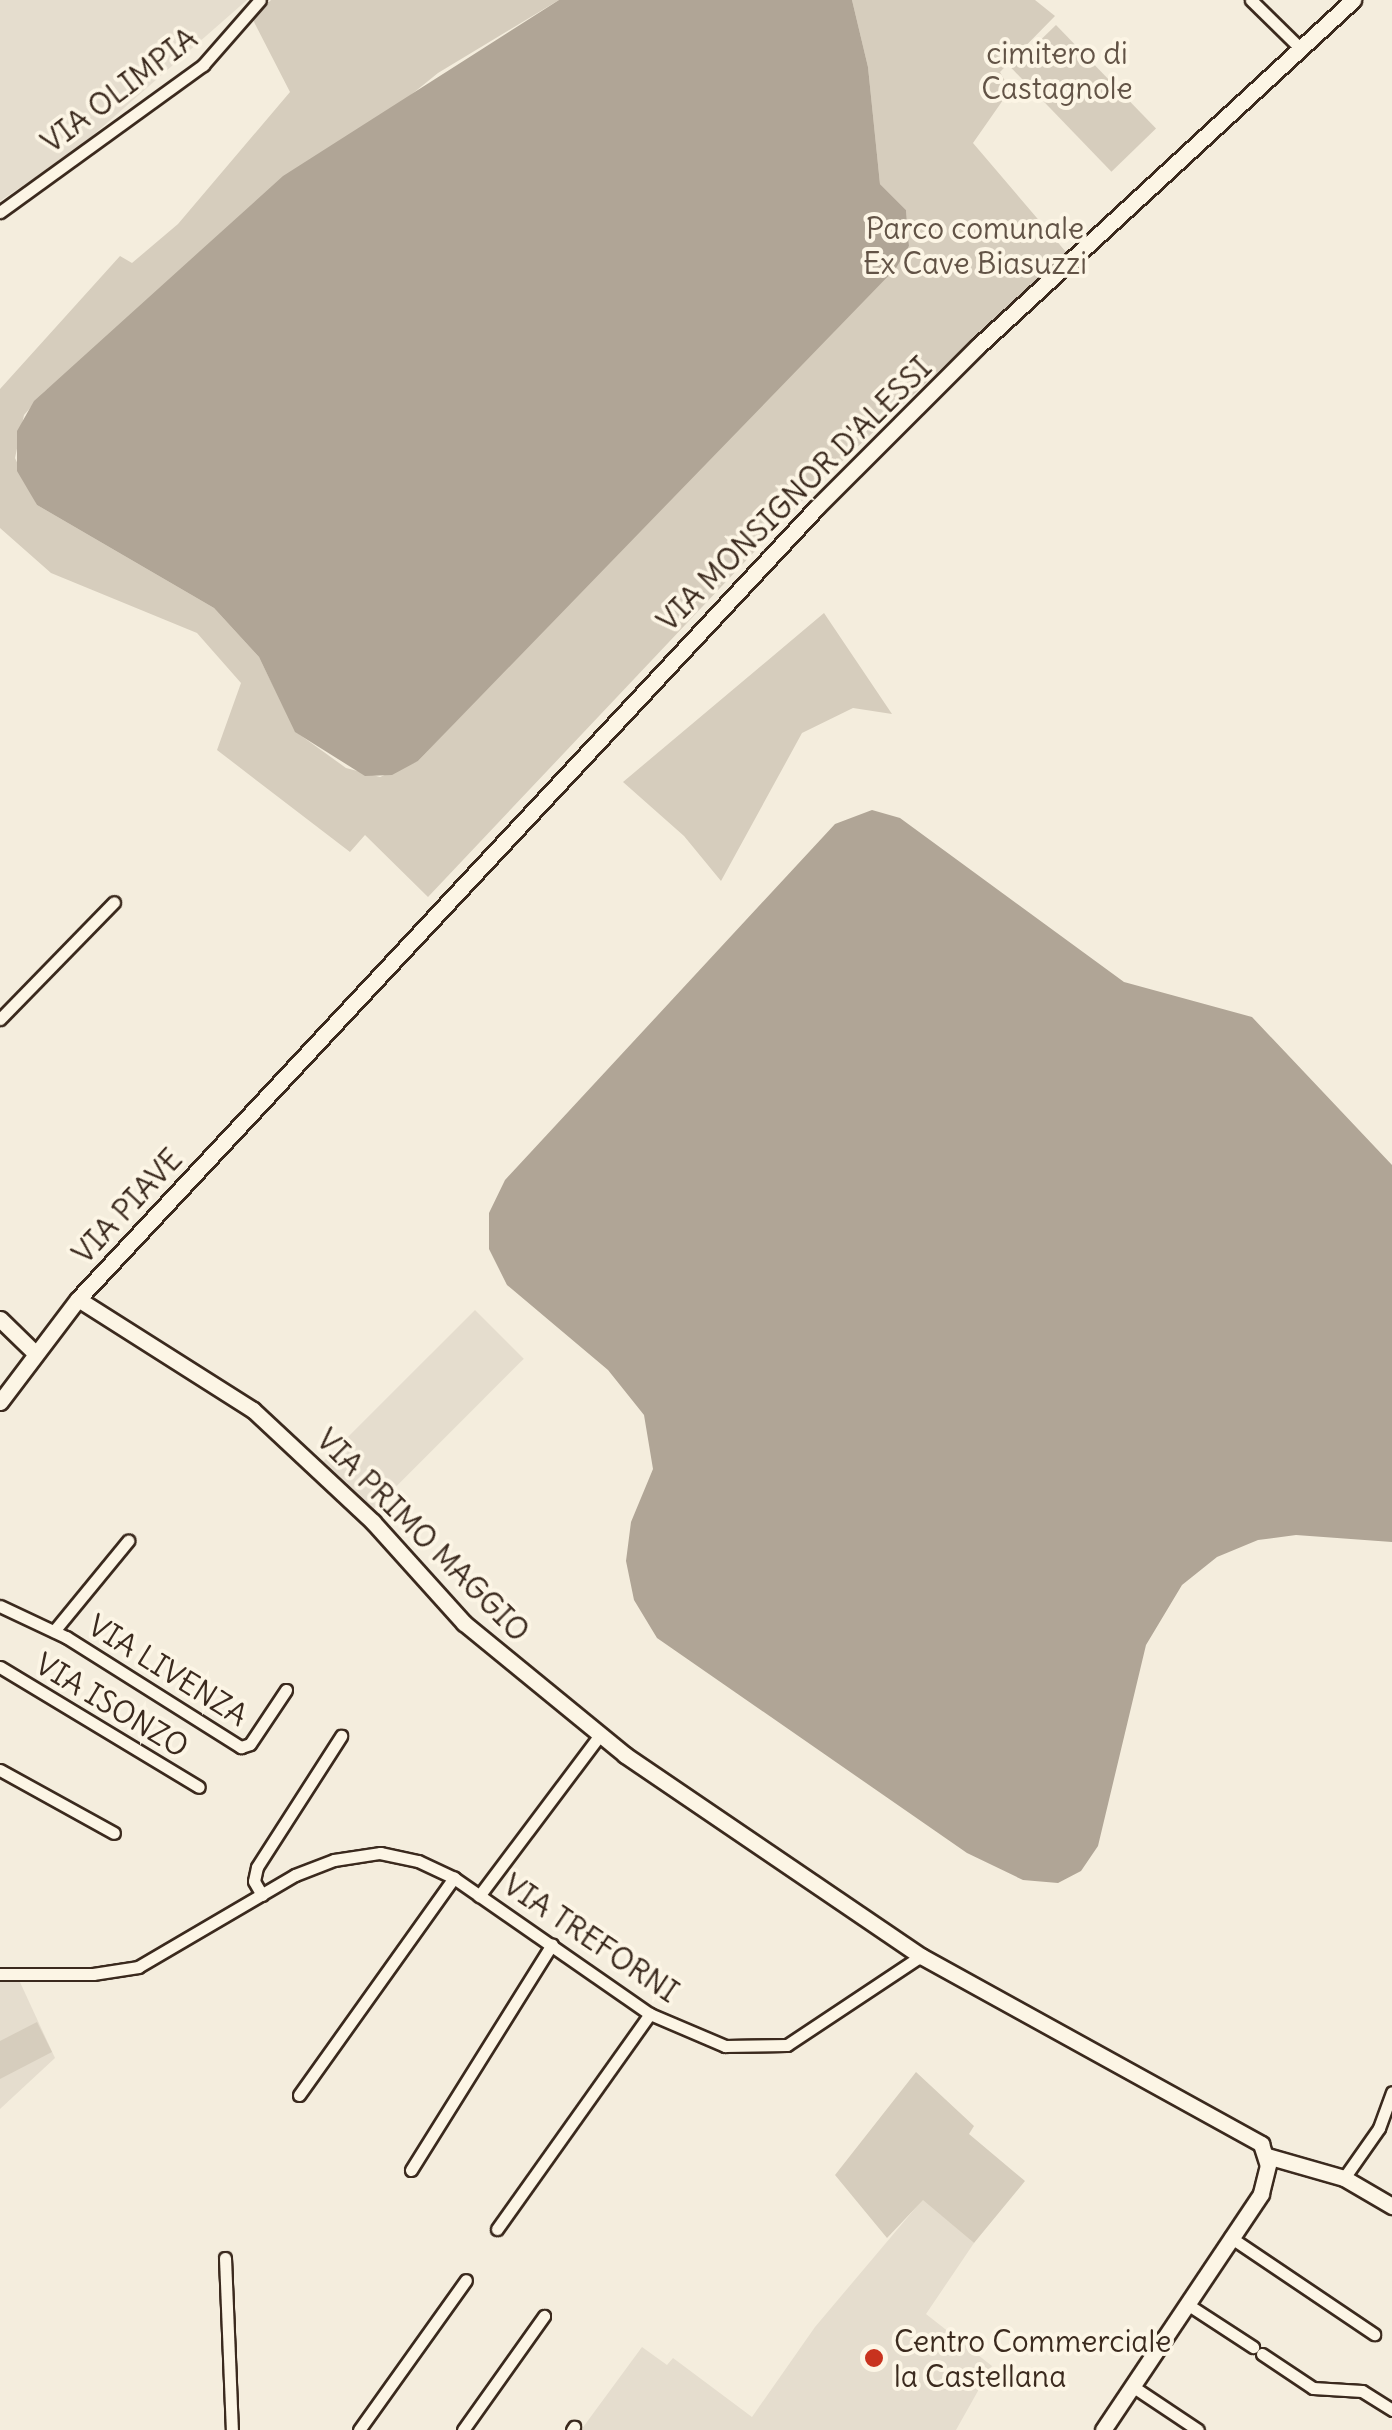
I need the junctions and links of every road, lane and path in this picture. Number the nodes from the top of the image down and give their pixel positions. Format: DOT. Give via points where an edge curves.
graph roads {
  1 [pos="260,0"];
  2 [pos="1251,0"];
  3 [pos="1353,0"];
  4 [pos="1300,49"];
  5 [pos="0,212"];
  6 [pos="114,902"];
  7 [pos="0,1020"];
  8 [pos="306,1058"];
  9 [pos="78,1298"];
  10 [pos="0,1320"];
  11 [pos="33,1351"];
  12 [pos="0,1402"];
  13 [pos="128,1540"];
  14 [pos="0,1606"];
  15 [pos="54,1631"];
  16 [pos="0,1667"];
  17 [pos="286,1690"];
  18 [pos="600,1735"];
  19 [pos="341,1736"];
  20 [pos="0,1770"];
  21 [pos="199,1786"];
  22 [pos="114,1833"];
  23 [pos="454,1878"];
  24 [pos="262,1894"];
  25 [pos="478,1896"];
  26 [pos="552,1944"];
  27 [pos="920,1956"];
  28 [pos="0,1974"];
  29 [pos="650,2014"];
  30 [pos="1392,2092"];
  31 [pos="300,2096"];
  32 [pos="1266,2156"];
  33 [pos="410,2170"];
  34 [pos="1344,2178"];
  35 [pos="1392,2206"];
  36 [pos="496,2229"];
  37 [pos="1230,2237"];
  38 [pos="225,2258"];
  39 [pos="466,2280"];
  40 [pos="1188,2304"];
  41 [pos="544,2316"];
  42 [pos="1374,2334"];
  43 [pos="1132,2386"];
  44 [pos="1392,2410"];
  45 [pos="232,2430"];
  46 [pos="359,2430"];
  47 [pos="463,2430"];
  48 [pos="1103,2430"];
  49 [pos="1198,2430"];
  1 -- 5 [label="street, VIA OLIMPIA" via="203,64"];
  2 -- 4 [label="street"];
  3 -- 4 [label="main road, VIA MONSIGNOR D'ALESSI"];
  4 -- 8 [label="main road, VIA MONSIGNOR D'ALESSI" via="977,347 817,507"];
  6 -- 7 [label="street"];
  8 -- 9 [label="main road, VIA PIAVE"];
  9 -- 11 [label="main road, VIA PIAVE"];
  9 -- 18 [label="main road, VIA PRIMO MAGGIO" via="277,1430 464,1623"];
  10 -- 11 [label="main road"];
  11 -- 12 [label="main road, VIA PIAVE"];
  13 -- 15 [label="street"];
  14 -- 15 [label="street, VIA LIVENZA"];
  15 -- 17 [label="street, VIA LIVENZA" via="241,1746 250,1744"];
  16 -- 21 [label="street, VIA ISONZO"];
  18 -- 25 [label="street"];
  18 -- 27 [label="main road, VIA PRIMO MAGGIO"];
  19 -- 24 [label="street" via="257,1867 254,1881"];
  20 -- 22 [label="street"];
  23 -- 24 [label="street, VIA TREFORNI" via="403,1856 357,1855 313,1867"];
  23 -- 25 [label="street, VIA TREFORNI"];
  23 -- 31 [label="street"];
  24 -- 28 [label="street, VIA TREFORNI" via="138,1967"];
  25 -- 26 [label="street, VIA TREFORNI"];
  26 -- 29 [label="street, VIA TREFORNI"];
  26 -- 33 [label="street"];
  27 -- 29 [label="street, VIA TREFORNI" via="774,2049 725,2046"];
  27 -- 32 [label="main road" via="1231,2124"];
  29 -- 36 [label="street"];
  30 -- 34 [label="street" via="1379,2128"];
  32 -- 34 [label="main road"];
  32 -- 37 [label="main road" via="1261,2194"];
  34 -- 35 [label="main road"];
  37 -- 40 [label="main road"];
  37 -- 42 [label="street"];
  38 -- 45 [label="street"];
  39 -- 46 [label="street"];
  40 -- 43 [label="main road"];
  40 -- 44 [label="street" via="1313,2388 1362,2392"];
  41 -- 47 [label="street"];
  43 -- 48 [label="main road"];
  43 -- 49 [label="street"];
}
